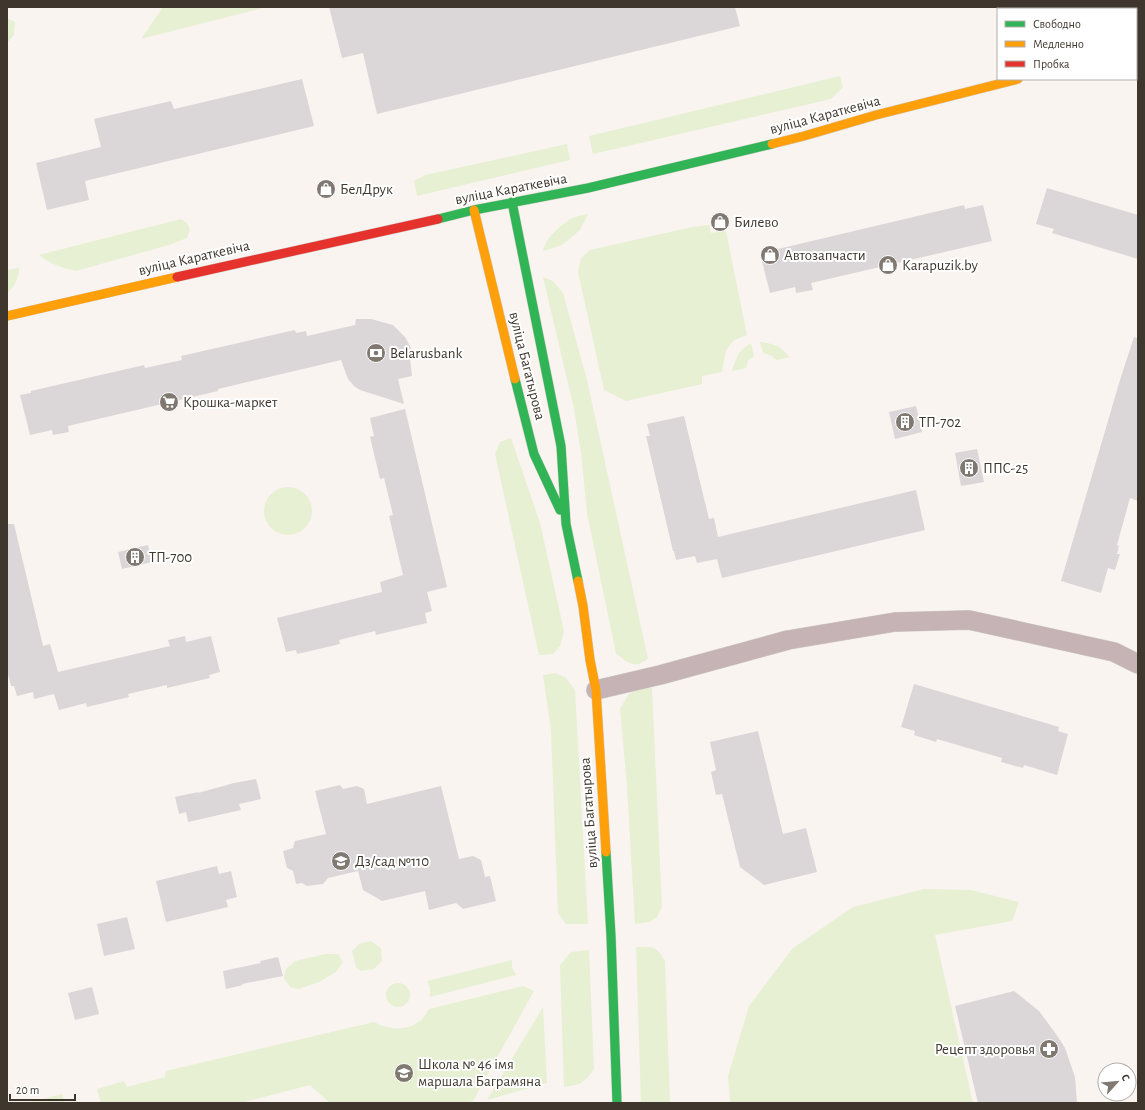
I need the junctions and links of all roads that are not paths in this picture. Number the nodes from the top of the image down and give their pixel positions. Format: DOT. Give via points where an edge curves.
graph roads {
  1 [pos="1014,80"];
  2 [pos="512,202"];
  3 [pos="474,210"];
  4 [pos="7,316"];
  5 [pos="566,524"];
  6 [pos="1138,664"];
  7 [pos="596,690"];
  8 [pos="617,1103"];
  1 -- 2 [label="street, вуліца Караткевіча" via="804,136 588,188"];
  2 -- 3 [label="street, вуліца Караткевіча"];
  2 -- 5 [label="street, вуліца Багатырова" via="561,446"];
  3 -- 4 [label="street, вуліца Караткевіча"];
  3 -- 5 [label="street, вуліца Багатырова" via="534,454"];
  5 -- 7 [label="street, вуліца Багатырова" via="583,606"];
  6 -- 7 [label="street" via="1114,652 969,620 895,622 788,640"];
  7 -- 8 [label="street, вуліца Багатырова" via="611,936"];
}
